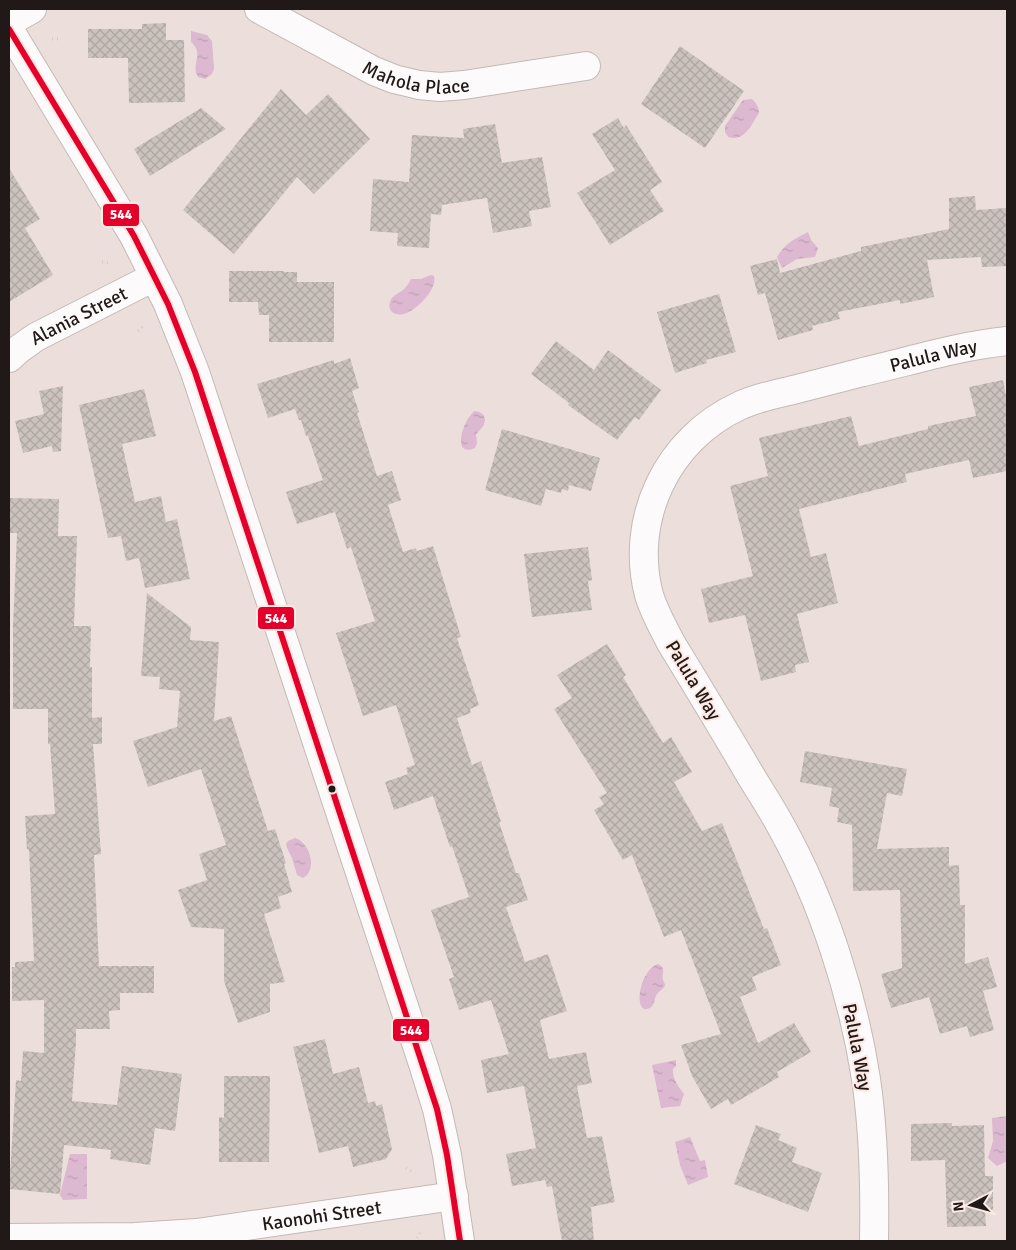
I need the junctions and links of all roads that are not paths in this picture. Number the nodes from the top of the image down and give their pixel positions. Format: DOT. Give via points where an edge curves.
graph roads {
  1 [pos="32,9"];
  2 [pos="259,9"];
  3 [pos="9,22"];
  4 [pos="9,29"];
  5 [pos="586,66"];
  6 [pos="154,277"];
  7 [pos="1007,341"];
  8 [pos="9,358"];
  9 [pos="454,1196"];
  10 [pos="9,1238"];
  11 [pos="460,1241"];
  12 [pos="874,1241"];
  1 -- 3 [label="street"];
  2 -- 5 [label="street, Mahola Place" via="374,71 418,85 464,85"];
  4 -- 6 [label="street" via="134,236"];
  6 -- 8 [label="street, Alania Street" via="36,337"];
  6 -- 9 [label="street" via="195,372 423,1064 437,1109"];
  7 -- 12 [label="street, Palula Way" via="956,350 771,395 739,406 701,430 683,447 660,483 645,531 645,572 659,619 782,829 807,880 845,983 858,1035 871,1122 875,1175"];
  9 -- 10 [label="street, Kaonohi Street" via="189,1234"];
  9 -- 11 [label="street"];
}
